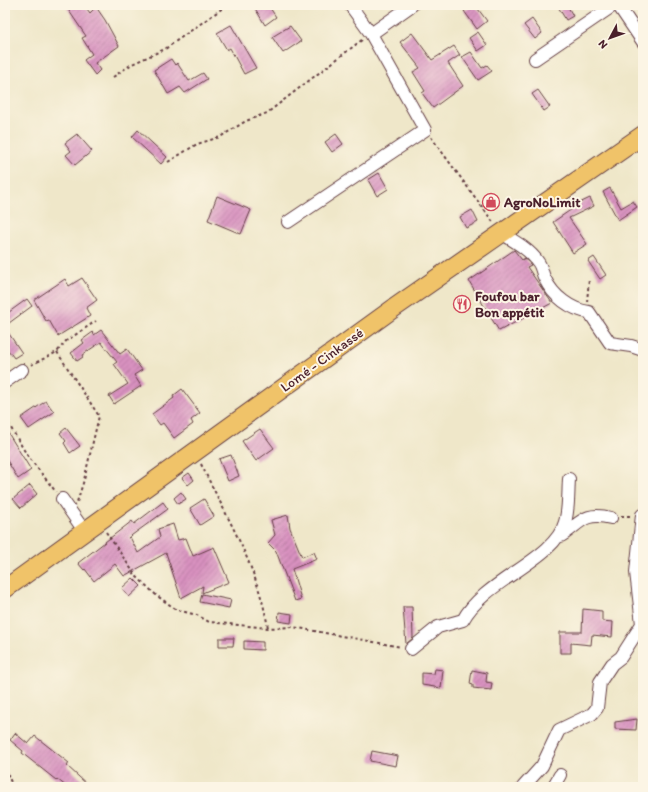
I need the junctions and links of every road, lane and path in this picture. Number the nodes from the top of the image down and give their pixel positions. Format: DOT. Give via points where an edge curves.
graph roads {
  1 [pos="50,5"];
  2 [pos="225,5"];
  3 [pos="350,5"];
  4 [pos="412,5"];
  5 [pos="614,5"];
  6 [pos="618,5"];
  7 [pos="47,8"];
  8 [pos="371,34"];
  9 [pos="643,42"];
  10 [pos="535,59"];
  11 [pos="113,77"];
  12 [pos="425,130"];
  13 [pos="643,135"];
  14 [pos="168,162"];
  15 [pos="288,222"];
  16 [pos="501,233"];
  17 [pos="589,279"];
  18 [pos="586,311"];
  19 [pos="96,321"];
  20 [pos="643,350"];
  21 [pos="57,352"];
  22 [pos="22,370"];
  23 [pos="5,382"];
  24 [pos="5,418"];
  25 [pos="195,452"];
  26 [pos="569,480"];
  27 [pos="62,499"];
  28 [pos="73,515"];
  29 [pos="642,515"];
  30 [pos="611,518"];
  31 [pos="92,527"];
  32 [pos="553,542"];
  33 [pos="6,587"];
  34 [pos="268,628"];
  35 [pos="411,649"];
  36 [pos="5,768"];
  37 [pos="560,775"];
  38 [pos="13,787"];
  39 [pos="523,787"];
  40 [pos="553,787"];
  1 -- 7 [label="path"];
  2 -- 11 [label="path" via="165,49 132,64"];
  3 -- 8 [label="street"];
  4 -- 8 [label="street"];
  5 -- 10 [label="street"];
  6 -- 9 [label="street"];
  8 -- 12 [label="street"];
  8 -- 14 [label="path" via="267,113 246,121 220,137 197,144"];
  12 -- 15 [label="street"];
  12 -- 16 [label="path"];
  13 -- 16 [label="highway, Lomé - Cinkassé"];
  16 -- 18 [label="street" via="517,242 539,262 545,279 559,298"];
  16 -- 25 [label="highway, Lomé - Cinkassé"];
  17 -- 18 [label="path"];
  18 -- 20 [label="street" via="596,320 610,343"];
  19 -- 21 [label="path" via="66,341"];
  21 -- 22 [label="path"];
  21 -- 28 [label="path" via="99,416"];
  22 -- 23 [label="street"];
  24 -- 27 [label="path" via="27,456"];
  25 -- 31 [label="highway, Lomé - Cinkassé"];
  25 -- 34 [label="path" via="244,550 265,610"];
  26 -- 32 [label="street" via="565,522"];
  27 -- 28 [label="street"];
  28 -- 31 [label="street"];
  29 -- 30 [label="path" via="617,517 615,513 611,513"];
  29 -- 39 [label="street" via="636,572 642,624 622,657 612,664 600,682 597,708 592,714 559,730 542,766"];
  30 -- 32 [label="street" via="597,515 586,517"];
  31 -- 33 [label="highway, Lomé - Cinkassé"];
  31 -- 34 [label="path" via="136,576 177,610 196,614 209,622"];
  32 -- 35 [label="street" via="535,558 494,586 468,609 463,620 438,627"];
  34 -- 35 [label="path" via="293,627"];
  36 -- 38 [label="path"];
  37 -- 40 [label="street"];
}
